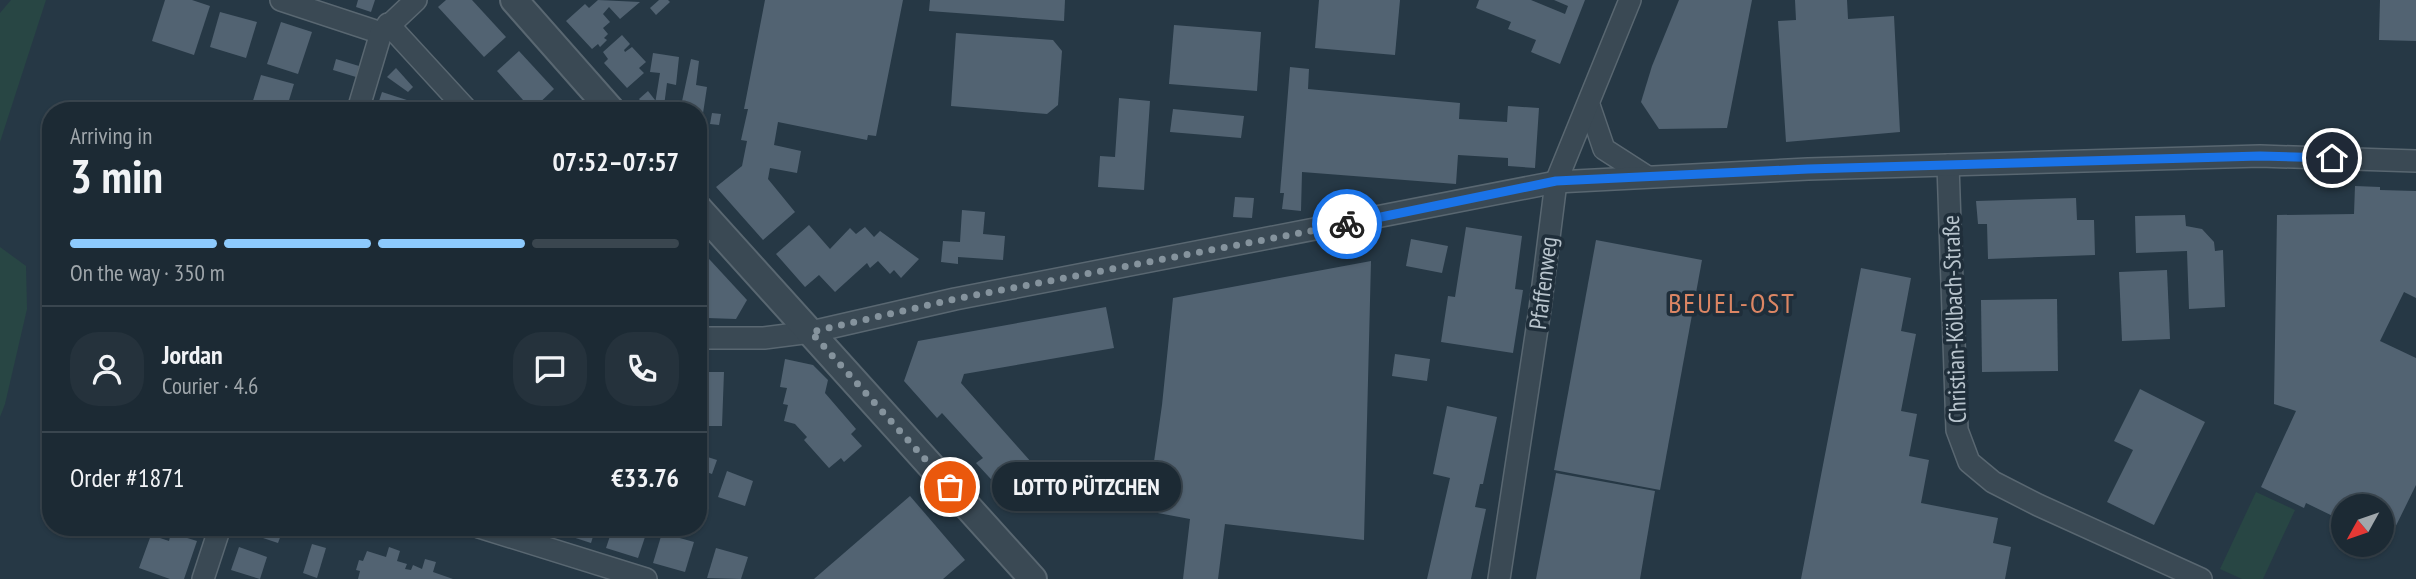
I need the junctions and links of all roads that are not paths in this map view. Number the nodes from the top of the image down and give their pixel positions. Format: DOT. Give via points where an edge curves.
graph roads {
  1 [pos="281,0"];
  2 [pos="416,0"];
  3 [pos="513,0"];
  4 [pos="1630,0"];
  5 [pos="385,29"];
  6 [pos="361,102"];
  7 [pos="459,102"];
  8 [pos="604,102"];
  9 [pos="1589,105"];
  10 [pos="2416,161"];
  11 [pos="1948,165"];
  12 [pos="1646,176"];
  13 [pos="1556,181"];
  14 [pos="707,218"];
  15 [pos="811,332"];
  16 [pos="707,338"];
  17 [pos="217,536"];
  18 [pos="509,536"];
  19 [pos="203,579"];
  20 [pos="646,579"];
  21 [pos="1033,579"];
  22 [pos="1499,579"];
  23 [pos="2201,579"];
  1 -- 5 [label="street"];
  2 -- 5 [label="street"];
  3 -- 8 [label="street"];
  4 -- 9 [label="street, Pfaffenweg"];
  5 -- 6 [label="street"];
  5 -- 7 [label="street"];
  9 -- 12 [label="street" via="1604,149"];
  9 -- 13 [label="street, Pfaffenweg"];
  10 -- 11 [label="street" via="2260,156"];
  11 -- 12 [label="street"];
  11 -- 23 [label="street, Christian-Kölbach-Straße" via="1957,430 1969,461 1993,482 2038,505"];
  12 -- 13 [label="street"];
  13 -- 15 [label="street" via="955,299"];
  13 -- 22 [label="street, Pfaffenweg"];
  14 -- 15 [label="street"];
  15 -- 16 [label="street"];
  15 -- 21 [label="street"];
  17 -- 19 [label="street"];
  18 -- 20 [label="street"];
}
